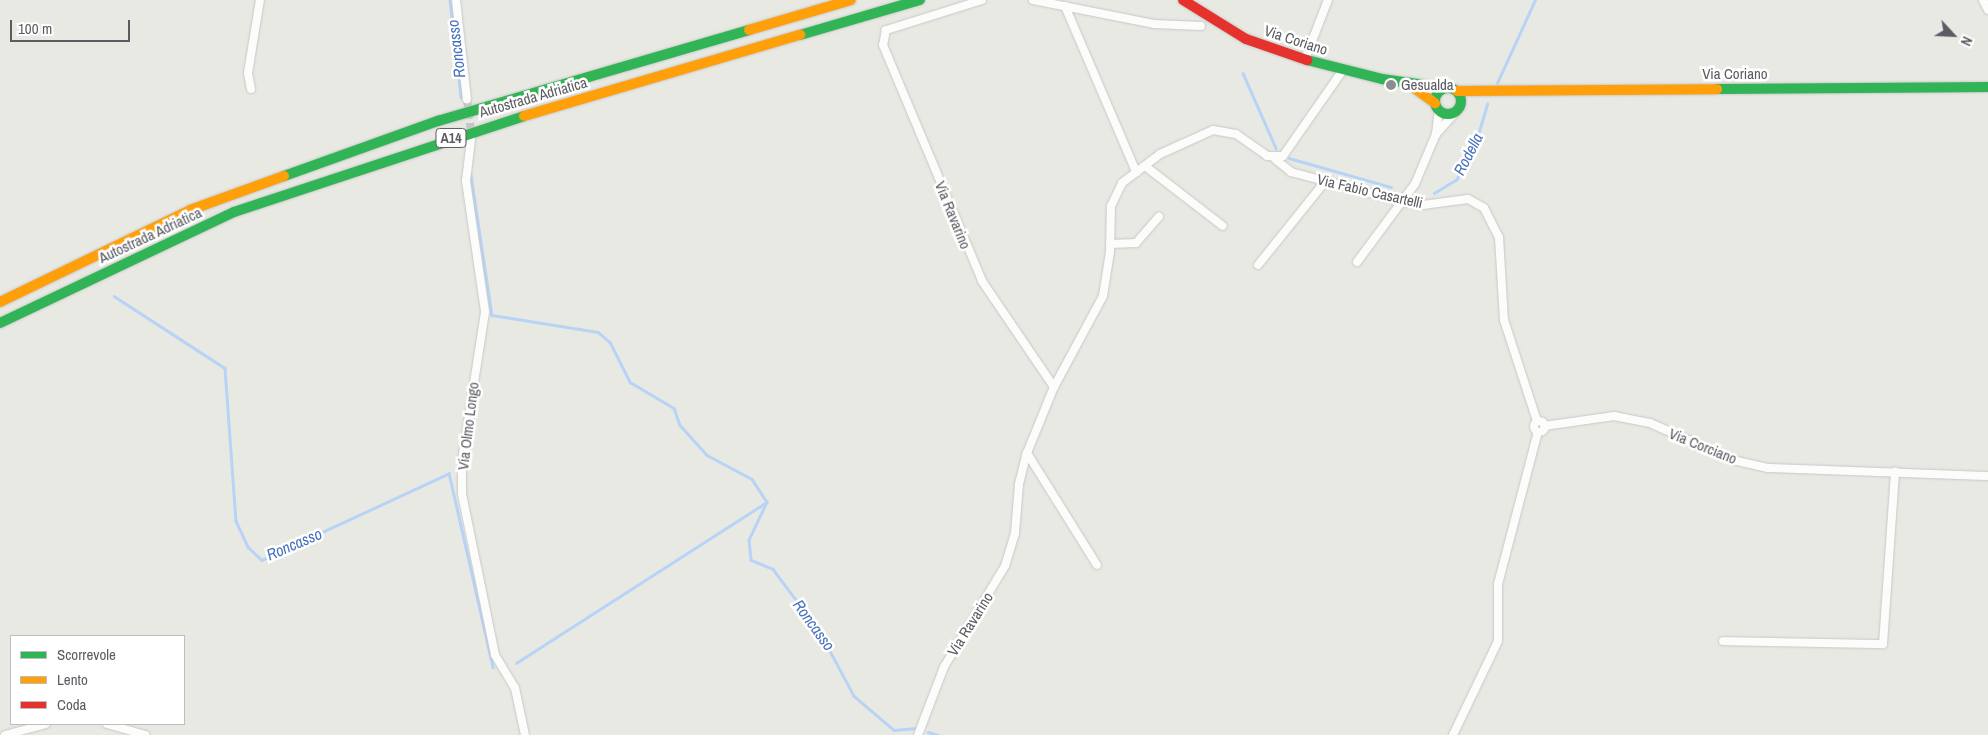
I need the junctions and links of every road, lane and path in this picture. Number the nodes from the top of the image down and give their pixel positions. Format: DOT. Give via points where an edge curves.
graph roads {
  1 [pos="260,0"];
  2 [pos="456,0"];
  3 [pos="852,0"];
  4 [pos="920,0"];
  5 [pos="982,0"];
  6 [pos="1033,0"];
  7 [pos="1182,0"];
  8 [pos="1328,0"];
  9 [pos="1983,0"];
  10 [pos="1065,6"];
  11 [pos="1988,10"];
  12 [pos="1202,26"];
  13 [pos="1305,59"];
  14 [pos="1343,70"];
  15 [pos="1409,84"];
  16 [pos="1988,87"];
  17 [pos="1446,88"];
  18 [pos="251,89"];
  19 [pos="1482,90"];
  20 [pos="1458,91"];
  21 [pos="467,99"];
  22 [pos="1437,107"];
  23 [pos="1457,110"];
  24 [pos="1436,134"];
  25 [pos="471,140"];
  26 [pos="1275,159"];
  27 [pos="1144,166"];
  28 [pos="1136,172"];
  29 [pos="1324,183"];
  30 [pos="1404,202"];
  31 [pos="1159,217"];
  32 [pos="1223,226"];
  33 [pos="1110,244"];
  34 [pos="1357,262"];
  35 [pos="1258,266"];
  36 [pos="0,302"];
  37 [pos="0,323"];
  38 [pos="1054,387"];
  39 [pos="1540,426"];
  40 [pos="1027,453"];
  41 [pos="1895,471"];
  42 [pos="1988,476"];
  43 [pos="1097,565"];
  44 [pos="1723,641"];
  45 [pos="42,725"];
  46 [pos="110,725"];
  47 [pos="5,735"];
  48 [pos="145,735"];
  49 [pos="525,735"];
  50 [pos="918,735"];
  51 [pos="1453,735"];
  1 -- 18 [label="street" via="248,73"];
  2 -- 21 [label="street"];
  3 -- 36 [label="main road, Autostrada Adriatica / A14" via="438,121 190,210"];
  4 -- 37 [label="main road, Autostrada Adriatica / A14" via="476,130 234,212"];
  5 -- 38 [label="street, Via Ravarino" via="886,30 883,45 987,291"];
  6 -- 10 [label="street"];
  7 -- 13 [label="main road, Via Coriano" via="1246,39"];
  8 -- 13 [label="street"];
  9 -- 11 [label="street"];
  10 -- 12 [label="street" via="1154,24"];
  10 -- 28 [label="street"];
  13 -- 14 [label="main road, Via Coriano"];
  14 -- 15 [label="main road, Via Coriano"];
  14 -- 26 [label="street" via="1290,148"];
  15 -- 17 [label="main road, Via Coriano"];
  15 -- 22 [label="main road, Via Coriano"];
  16 -- 19 [label="main road, Via Coriano"];
  17 -- 20 [label="main road, Via Coriano"];
  17 -- 22 [label="main road" via="1439,92"];
  19 -- 20 [label="main road, Via Coriano"];
  19 -- 23 [label="main road"];
  20 -- 23 [label="main road"];
  22 -- 23 [label="main road"];
  22 -- 24 [label="street"];
  23 -- 24 [label="street"];
  24 -- 30 [label="street"];
  25 -- 49 [label="street, Via Olmo Longo" via="466,181 485,312 462,461 462,494 495,655 515,688"];
  26 -- 27 [label="street, Via Ravarino" via="1236,134 1213,130 1177,144"];
  26 -- 29 [label="street, Via Fabio Casartelli" via="1291,172"];
  27 -- 28 [label="street, Via Ravarino"];
  27 -- 32 [label="street"];
  28 -- 33 [label="street, Via Ravarino" via="1114,195"];
  29 -- 30 [label="street, Via Fabio Casartelli"];
  29 -- 35 [label="street"];
  30 -- 34 [label="street"];
  30 -- 39 [label="street, Via Fabio Casartelli" via="1423,206 1468,199 1492,218 1502,259 1504,320"];
  31 -- 33 [label="street" via="1136,243"];
  33 -- 38 [label="street, Via Ravarino" via="1103,296"];
  38 -- 40 [label="street, Via Ravarino"];
  39 -- 41 [label="street, Via Corciano" via="1614,416 1650,423 1733,460 1768,468"];
  39 -- 51 [label="street" via="1498,584 1498,641"];
  40 -- 43 [label="street"];
  40 -- 50 [label="street, Via Ravarino" via="1019,484 1015,533 1005,566 944,667"];
  41 -- 42 [label="street, Via Corciano"];
  41 -- 44 [label="street" via="1883,644"];
  45 -- 47 [label="street"];
  46 -- 48 [label="street"];
}
